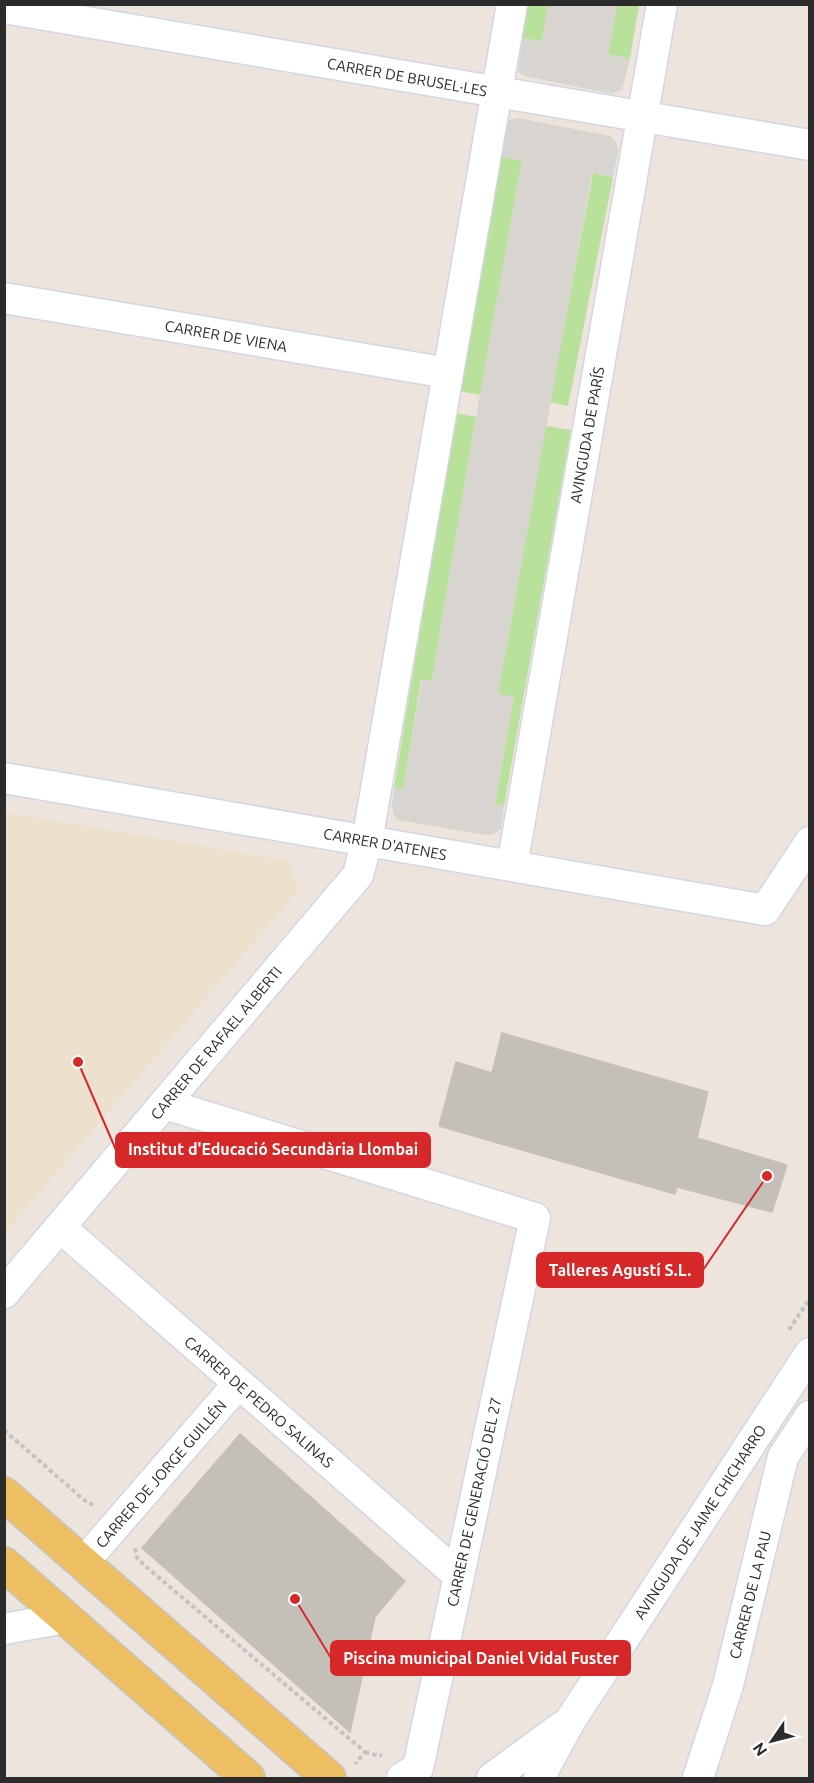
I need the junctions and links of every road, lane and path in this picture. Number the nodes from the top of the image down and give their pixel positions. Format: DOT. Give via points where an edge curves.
graph roads {
  1 [pos="512,4"];
  2 [pos="662,4"];
  3 [pos="11,7"];
  4 [pos="497,92"];
  5 [pos="642,117"];
  6 [pos="810,145"];
  7 [pos="4,298"];
  8 [pos="448,374"];
  9 [pos="4,778"];
  10 [pos="367,841"];
  11 [pos="810,842"];
  12 [pos="512,866"];
  13 [pos="165,1104"];
  14 [pos="60,1227"];
  15 [pos="4,1293"];
  16 [pos="810,1298"];
  17 [pos="783,1338"];
  18 [pos="810,1353"];
  19 [pos="238,1384"];
  20 [pos="810,1416"];
  21 [pos="4,1430"];
  22 [pos="4,1494"];
  23 [pos="127,1514"];
  24 [pos="84,1563"];
  25 [pos="4,1564"];
  26 [pos="459,1576"];
  27 [pos="65,1618"];
  28 [pos="4,1629"];
  29 [pos="446,1637"];
  30 [pos="568,1668"];
  31 [pos="570,1721"];
  32 [pos="339,1774"];
  33 [pos="248,1779"];
  34 [pos="402,1779"];
  35 [pos="492,1779"];
  36 [pos="508,1779"];
  37 [pos="539,1779"];
  38 [pos="698,1779"];
  1 -- 4 [label="street"];
  2 -- 5 [label="street, AVINGUDA DE PARÍS"];
  3 -- 4 [label="street, CARRER DE BRUSEL·LES"];
  4 -- 5 [label="street, CARRER DE BRUSEL·LES"];
  4 -- 8 [label="street"];
  5 -- 6 [label="street, CARRER DE BRUSEL·LES"];
  5 -- 12 [label="street, AVINGUDA DE PARÍS"];
  7 -- 8 [label="street, CARRER DE VIENA"];
  8 -- 10 [label="street"];
  9 -- 10 [label="street, CARRER D'ATENES"];
  10 -- 12 [label="street, CARRER D'ATENES"];
  10 -- 13 [label="street, CARRER DE RAFAEL ALBERTI" via="358,875"];
  11 -- 12 [label="street, CARRER D'ATENES" via="765,910"];
  13 -- 14 [label="street, CARRER DE RAFAEL ALBERTI"];
  13 -- 26 [label="street, CARRER DE GENERACIÓ DEL 27" via="535,1218"];
  14 -- 15 [label="street, CARRER DE RAFAEL ALBERTI"];
  14 -- 19 [label="street, CARRER DE PEDRO SALINAS"];
  16 -- 17 [label="path"];
  18 -- 31 [label="street, AVINGUDA DE JAIME CHICHARRO"];
  19 -- 23 [label="street, CARRER DE JORGE GUILLÉN"];
  19 -- 26 [label="street, CARRER DE PEDRO SALINAS"];
  20 -- 38 [label="street, CARRER DE LA PAU" via="783,1457 728,1685"];
  21 -- 23 [label="path" via="84,1500 99,1509 112,1501"];
  22 -- 24 [label="main road"];
  23 -- 24 [label="street, CARRER DE JORGE GUILLÉN"];
  23 -- 32 [label="path" via="147,1532 135,1549 137,1558 365,1752"];
  24 -- 32 [label="main road"];
  25 -- 27 [label="main road"];
  26 -- 29 [label="street, CARRER DE GENERACIÓ DEL 27"];
  27 -- 28 [label="street"];
  27 -- 33 [label="main road"];
  29 -- 30 [label="path" via="544,1673"];
  29 -- 34 [label="street, CARRER DE GENERACIÓ DEL 27" via="418,1768"];
  31 -- 35 [label="street, AVINGUDA DE JAIME CHICHARRO"];
  31 -- 36 [label="street, AVINGUDA DE JAIME CHICHARRO"];
  31 -- 37 [label="street, AVINGUDA DE JAIME CHICHARRO"];
}
